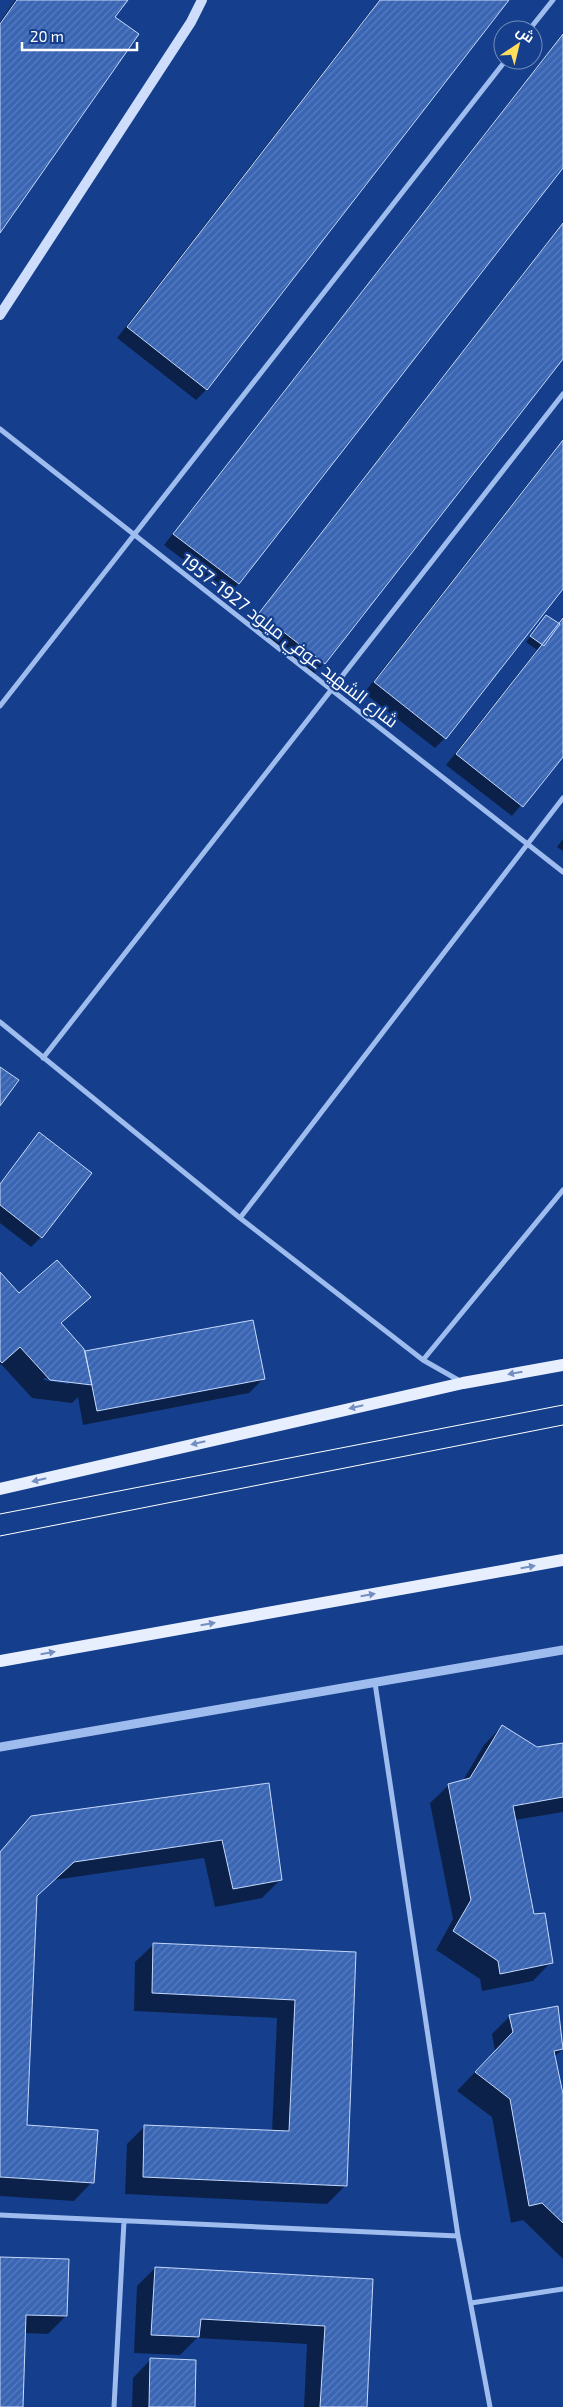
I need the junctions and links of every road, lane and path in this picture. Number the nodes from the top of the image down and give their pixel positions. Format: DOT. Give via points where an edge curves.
graph roads {
  1 [pos="202,0"];
  2 [pos="553,0"];
  3 [pos="538,20"];
  4 [pos="498,70"];
  5 [pos="0,315"];
  6 [pos="563,394"];
  7 [pos="0,429"];
  8 [pos="134,534"];
  9 [pos="331,689"];
  10 [pos="0,706"];
  11 [pos="563,798"];
  12 [pos="527,844"];
  13 [pos="563,872"];
  14 [pos="0,1022"];
  15 [pos="43,1058"];
  16 [pos="563,1190"];
  17 [pos="240,1218"];
  18 [pos="424,1360"];
  19 [pos="563,1365"];
  20 [pos="463,1383"];
  21 [pos="0,1488"];
  22 [pos="563,1560"];
  23 [pos="563,1650"];
  24 [pos="0,1662"];
  25 [pos="375,1683"];
  26 [pos="0,1747"];
  27 [pos="0,2215"];
  28 [pos="124,2221"];
  29 [pos="458,2236"];
  30 [pos="563,2289"];
  31 [pos="471,2303"];
  32 [pos="114,2407"];
  33 [pos="490,2407"];
  1 -- 5 [label="main road" via="191,22"];
  2 -- 3 [label="street"];
  4 -- 8 [label="street"];
  6 -- 9 [label="street"];
  7 -- 8 [label="street, شارع الشهيد عوفي ميلود 1927-1957"];
  8 -- 9 [label="street, شارع الشهيد عوفي ميلود 1927-1957"];
  8 -- 10 [label="street"];
  9 -- 12 [label="street, شارع الشهيد عوفي ميلود 1927-1957"];
  9 -- 15 [label="street"];
  11 -- 12 [label="street"];
  12 -- 13 [label="street, شارع الشهيد عوفي ميلود 1927-1957"];
  12 -- 17 [label="street"];
  14 -- 15 [label="street"];
  15 -- 17 [label="street"];
  16 -- 18 [label="street"];
  17 -- 18 [label="street"];
  18 -- 20 [label="street"];
  19 -- 20 [label="main road, one-way"];
  20 -- 21 [label="main road, one-way"];
  24 -- 22 [label="main road, one-way"];
  23 -- 25 [label="street"];
  25 -- 26 [label="street"];
  25 -- 29 [label="street"];
  27 -- 28 [label="street"];
  28 -- 29 [label="street"];
  28 -- 32 [label="street"];
  29 -- 31 [label="street"];
  30 -- 31 [label="street"];
  31 -- 33 [label="street"];
}
